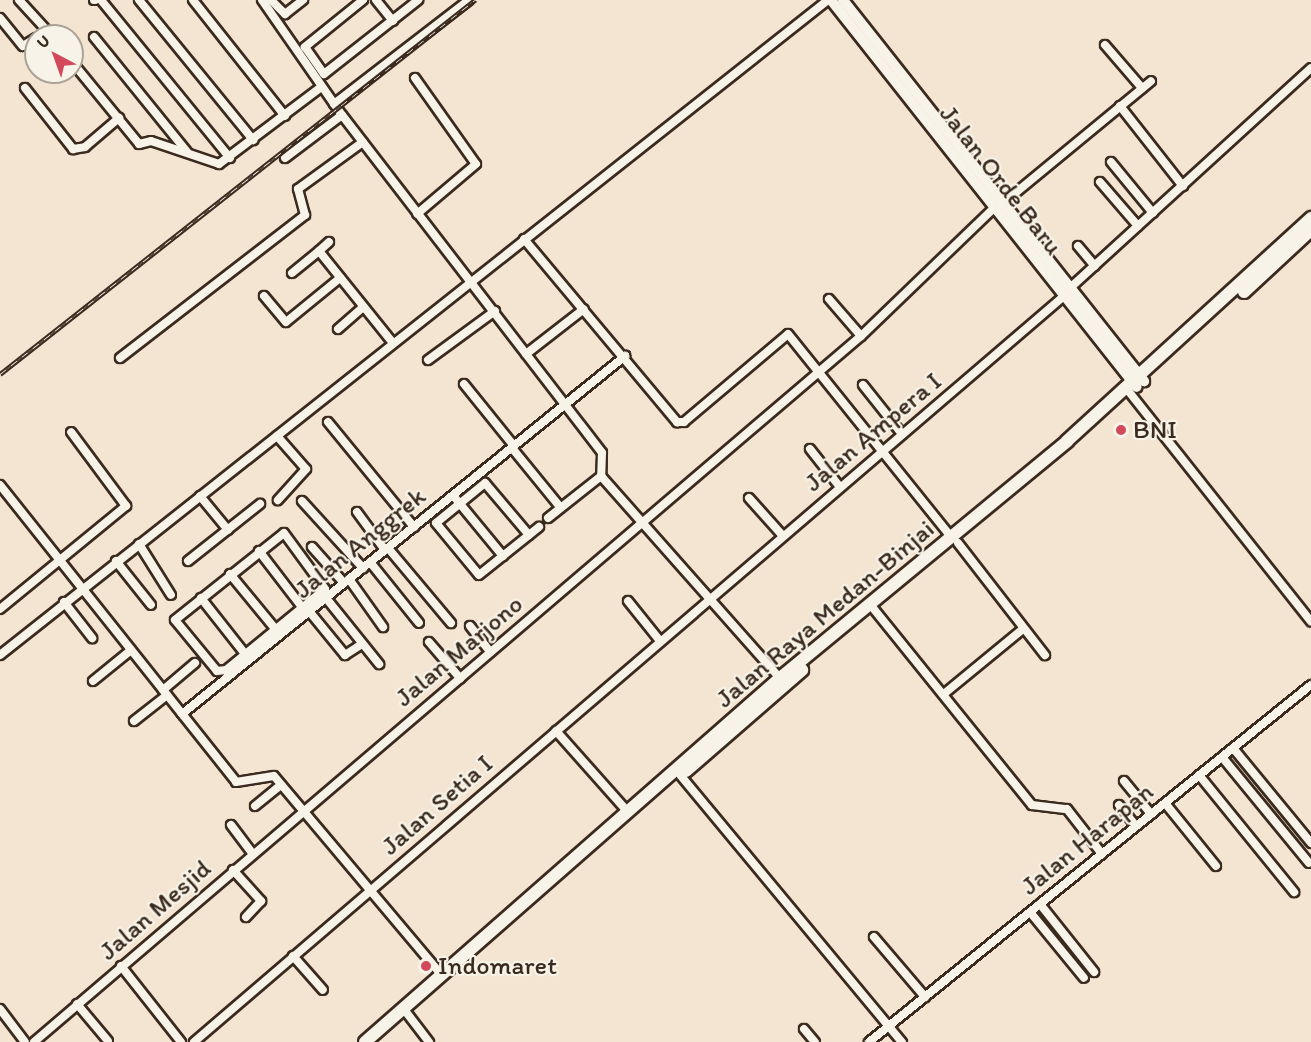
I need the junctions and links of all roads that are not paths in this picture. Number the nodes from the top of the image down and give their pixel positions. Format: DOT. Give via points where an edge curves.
graph roads {
  1 [pos="19,0"];
  2 [pos="100,0"];
  3 [pos="139,0"];
  4 [pos="193,0"];
  5 [pos="262,0"];
  6 [pos="271,0"];
  7 [pos="303,0"];
  8 [pos="363,0"];
  9 [pos="376,0"];
  10 [pos="418,0"];
  11 [pos="469,0"];
  12 [pos="830,0"];
  13 [pos="843,0"];
  14 [pos="0,18"];
  15 [pos="393,21"];
  16 [pos="41,24"];
  17 [pos="94,38"];
  18 [pos="24,45"];
  19 [pos="1105,45"];
  20 [pos="890,67"];
  21 [pos="1311,68"];
  22 [pos="84,76"];
  23 [pos="415,78"];
  24 [pos="1151,81"];
  25 [pos="321,87"];
  26 [pos="25,88"];
  27 [pos="1142,88"];
  28 [pos="334,104"];
  29 [pos="1120,106"];
  30 [pos="342,115"];
  31 [pos="285,116"];
  32 [pos="119,118"];
  33 [pos="253,140"];
  34 [pos="363,142"];
  35 [pos="188,153"];
  36 [pos="230,158"];
  37 [pos="285,158"];
  38 [pos="1111,162"];
  39 [pos="1100,182"];
  40 [pos="1183,186"];
  41 [pos="998,206"];
  42 [pos="1153,213"];
  43 [pos="417,214"];
  44 [pos="1311,218"];
  45 [pos="1138,226"];
  46 [pos="1311,230"];
  47 [pos="524,238"];
  48 [pos="330,242"];
  49 [pos="1078,246"];
  50 [pos="319,251"];
  51 [pos="1095,266"];
  52 [pos="292,273"];
  53 [pos="340,278"];
  54 [pos="471,282"];
  55 [pos="1067,292"];
  56 [pos="264,296"];
  57 [pos="829,299"];
  58 [pos="363,307"];
  59 [pos="584,309"];
  60 [pos="495,311"];
  61 [pos="338,329"];
  62 [pos="861,336"];
  63 [pos="393,343"];
  64 [pos="526,354"];
  65 [pos="625,356"];
  66 [pos="120,358"];
  67 [pos="428,360"];
  68 [pos="820,371"];
  69 [pos="464,384"];
  70 [pos="1135,384"];
  71 [pos="863,385"];
  72 [pos="566,405"];
  73 [pos="328,422"];
  74 [pos="71,432"];
  75 [pos="902,434"];
  76 [pos="277,436"];
  77 [pos="513,447"];
  78 [pos="810,449"];
  79 [pos="882,451"];
  80 [pos="601,476"];
  81 [pos="0,485"];
  82 [pos="840,487"];
  83 [pos="453,495"];
  84 [pos="200,496"];
  85 [pos="749,498"];
  86 [pos="278,500"];
  87 [pos="302,501"];
  88 [pos="459,503"];
  89 [pos="260,504"];
  90 [pos="561,508"];
  91 [pos="357,512"];
  92 [pos="548,518"];
  93 [pos="641,524"];
  94 [pos="414,526"];
  95 [pos="539,527"];
  96 [pos="228,530"];
  97 [pos="529,534"];
  98 [pos="783,536"];
  99 [pos="955,541"];
  100 [pos="139,544"];
  101 [pos="312,547"];
  102 [pos="386,549"];
  103 [pos="259,551"];
  104 [pos="503,556"];
  105 [pos="60,561"];
  106 [pos="116,561"];
  107 [pos="188,561"];
  108 [pos="366,565"];
  109 [pos="230,574"];
  110 [pos="346,581"];
  111 [pos="81,588"];
  112 [pos="171,595"];
  113 [pos="326,597"];
  114 [pos="201,598"];
  115 [pos="708,599"];
  116 [pos="628,601"];
  117 [pos="64,602"];
  118 [pos="151,605"];
  119 [pos="873,608"];
  120 [pos="0,609"];
  121 [pos="306,609"];
  122 [pos="1311,621"];
  123 [pos="451,622"];
  124 [pos="419,623"];
  125 [pos="470,626"];
  126 [pos="383,627"];
  127 [pos="1023,629"];
  128 [pos="277,632"];
  129 [pos="92,638"];
  130 [pos="660,641"];
  131 [pos="429,642"];
  132 [pos="362,644"];
  133 [pos="131,650"];
  134 [pos="490,652"];
  135 [pos="0,654"];
  136 [pos="245,654"];
  137 [pos="1045,655"];
  138 [pos="195,663"];
  139 [pos="379,664"];
  140 [pos="459,678"];
  141 [pos="780,678"];
  142 [pos="93,681"];
  143 [pos="1311,685"];
  144 [pos="165,693"];
  145 [pos="945,693"];
  146 [pos="182,714"];
  147 [pos="134,722"];
  148 [pos="556,731"];
  149 [pos="712,743"];
  150 [pos="1233,748"];
  151 [pos="1222,757"];
  152 [pos="1199,775"];
  153 [pos="681,776"];
  154 [pos="1124,781"];
  155 [pos="281,785"];
  156 [pos="1165,803"];
  157 [pos="1119,805"];
  158 [pos="255,806"];
  159 [pos="304,810"];
  160 [pos="627,811"];
  161 [pos="1151,814"];
  162 [pos="231,825"];
  163 [pos="1136,826"];
  164 [pos="1311,843"];
  165 [pos="253,854"];
  166 [pos="1102,854"];
  167 [pos="1309,863"];
  168 [pos="1216,866"];
  169 [pos="233,870"];
  170 [pos="371,890"];
  171 [pos="1294,892"];
  172 [pos="1040,904"];
  173 [pos="1030,912"];
  174 [pos="246,917"];
  175 [pos="874,937"];
  176 [pos="293,956"];
  177 [pos="121,966"];
  178 [pos="1094,972"];
  179 [pos="441,974"];
  180 [pos="1084,978"];
  181 [pos="323,990"];
  182 [pos="925,997"];
  183 [pos="77,1004"];
  184 [pos="0,1009"];
  185 [pos="405,1011"];
  186 [pos="889,1026"];
  187 [pos="804,1029"];
  188 [pos="108,1041"];
  189 [pos="26,1042"];
  190 [pos="34,1042"];
  191 [pos="181,1042"];
  192 [pos="194,1042"];
  193 [pos="365,1042"];
  194 [pos="377,1042"];
  195 [pos="429,1042"];
  196 [pos="815,1042"];
  197 [pos="869,1042"];
  198 [pos="902,1042"];
  1 -- 16 [label="street"];
  2 -- 36 [label="street"];
  3 -- 33 [label="street"];
  4 -- 31 [label="street"];
  5 -- 25 [label="street"];
  6 -- 7 [label="street" via="285,14"];
  8 -- 15 [label="street" via="305,47 324,74"];
  9 -- 15 [label="street"];
  10 -- 15 [label="street"];
  11 -- 28 [label="street"];
  12 -- 20 [label="main road, Jalan Orde Baru"];
  12 -- 47 [label="street"];
  13 -- 20 [label="main road, Jalan Orde Baru"];
  14 -- 18 [label="street"];
  17 -- 35 [label="street"];
  19 -- 27 [label="street"];
  20 -- 41 [label="main road, Jalan Orde Baru"];
  21 -- 40 [label="street, Jalan Ampera I"];
  22 -- 32 [label="street"];
  23 -- 43 [label="street" via="476,164"];
  24 -- 27 [label="street, Jalan Marjono"];
  25 -- 28 [label="street"];
  25 -- 31 [label="street"];
  26 -- 32 [label="street" via="73,149 85,147"];
  27 -- 29 [label="street, Jalan Marjono"];
  28 -- 30 [label="street"];
  29 -- 40 [label="street"];
  29 -- 41 [label="street, Jalan Marjono"];
  30 -- 34 [label="street"];
  30 -- 37 [label="street"];
  31 -- 33 [label="street"];
  32 -- 35 [label="street" via="139,144 151,141"];
  33 -- 36 [label="street"];
  34 -- 43 [label="street"];
  34 -- 66 [label="street" via="298,189 305,214"];
  35 -- 36 [label="street" via="219,164"];
  38 -- 42 [label="street"];
  39 -- 45 [label="street"];
  40 -- 42 [label="street, Jalan Ampera I"];
  41 -- 55 [label="main road, Jalan Orde Baru"];
  41 -- 62 [label="street, Jalan Marjono"];
  42 -- 45 [label="street, Jalan Ampera I"];
  43 -- 54 [label="street"];
  44 -- 70 [label="highway, Jalan Raya Medan-Binjai"];
  45 -- 51 [label="street, Jalan Ampera I"];
  46 -- 70 [label="highway, Jalan Raya Medan-Binjai"];
  47 -- 54 [label="street"];
  47 -- 59 [label="street"];
  48 -- 50 [label="street"];
  49 -- 51 [label="street"];
  50 -- 52 [label="street"];
  50 -- 53 [label="street"];
  51 -- 55 [label="street, Jalan Ampera I"];
  53 -- 56 [label="street" via="286,322"];
  53 -- 58 [label="street"];
  54 -- 60 [label="street"];
  54 -- 63 [label="street"];
  55 -- 70 [label="main road, Jalan Orde Baru"];
  55 -- 75 [label="street, Jalan Ampera I"];
  57 -- 62 [label="street"];
  58 -- 61 [label="street"];
  58 -- 63 [label="street"];
  59 -- 64 [label="street"];
  59 -- 65 [label="street"];
  60 -- 64 [label="street"];
  60 -- 67 [label="street"];
  62 -- 68 [label="street, Jalan Marjono"];
  63 -- 76 [label="street"];
  64 -- 72 [label="street"];
  65 -- 68 [label="street" via="680,423 788,334"];
  65 -- 72 [label="street, Jalan Anggrek"];
  68 -- 79 [label="street"];
  68 -- 93 [label="street, Jalan Marjono"];
  69 -- 77 [label="street"];
  70 -- 99 [label="highway, Jalan Raya Medan-Binjai"];
  70 -- 122 [label="street"];
  71 -- 75 [label="street"];
  72 -- 77 [label="street, Jalan Anggrek"];
  72 -- 80 [label="street" via="602,453"];
  73 -- 94 [label="street"];
  74 -- 105 [label="street" via="126,506"];
  75 -- 79 [label="street, Jalan Ampera I"];
  76 -- 84 [label="street"];
  76 -- 86 [label="street" via="306,469"];
  77 -- 83 [label="street, Jalan Anggrek"];
  77 -- 90 [label="street"];
  78 -- 82 [label="street"];
  79 -- 82 [label="street, Jalan Ampera I"];
  79 -- 99 [label="street"];
  80 -- 90 [label="street"];
  80 -- 93 [label="street"];
  81 -- 105 [label="street"];
  82 -- 98 [label="street, Jalan Ampera I"];
  83 -- 88 [label="street"];
  83 -- 94 [label="street, Jalan Anggrek"];
  84 -- 96 [label="street"];
  84 -- 100 [label="street"];
  85 -- 98 [label="street"];
  87 -- 108 [label="street"];
  88 -- 97 [label="street" via="489,484"];
  88 -- 104 [label="street"];
  88 -- 104 [label="street" via="436,523 477,573"];
  89 -- 96 [label="street"];
  90 -- 92 [label="street"];
  91 -- 102 [label="street"];
  93 -- 115 [label="street"];
  93 -- 134 [label="street, Jalan Marjono"];
  94 -- 102 [label="street, Jalan Anggrek"];
  95 -- 97 [label="street"];
  96 -- 107 [label="street"];
  97 -- 104 [label="street"];
  98 -- 115 [label="street, Jalan Ampera I"];
  99 -- 119 [label="highway, Jalan Raya Medan-Binjai"];
  99 -- 127 [label="street"];
  99 -- 141 [label="highway, Jalan Raya Medan-Binjai"];
  100 -- 106 [label="street"];
  100 -- 112 [label="street"];
  101 -- 110 [label="street"];
  102 -- 108 [label="street, Jalan Anggrek"];
  102 -- 123 [label="street"];
  103 -- 109 [label="street"];
  103 -- 121 [label="street"];
  103 -- 121 [label="street" via="281,533 287,535 325,586"];
  105 -- 111 [label="street"];
  105 -- 120 [label="street"];
  106 -- 111 [label="street"];
  106 -- 118 [label="street"];
  108 -- 110 [label="street, Jalan Anggrek"];
  108 -- 124 [label="street"];
  109 -- 114 [label="street"];
  109 -- 128 [label="street"];
  110 -- 113 [label="street, Jalan Anggrek"];
  110 -- 126 [label="street"];
  111 -- 117 [label="street"];
  111 -- 133 [label="street"];
  113 -- 121 [label="street, Jalan Anggrek"];
  113 -- 132 [label="street"];
  114 -- 136 [label="street"];
  114 -- 136 [label="street" via="176,622 217,671"];
  115 -- 130 [label="street, Jalan Setia I"];
  115 -- 141 [label="street"];
  116 -- 130 [label="street"];
  117 -- 129 [label="street"];
  117 -- 135 [label="street"];
  119 -- 145 [label="street"];
  119 -- 149 [label="highway, Jalan Raya Medan-Binjai"];
  121 -- 128 [label="street, Jalan Anggrek"];
  121 -- 132 [label="street" via="345,655"];
  125 -- 134 [label="street"];
  127 -- 137 [label="street"];
  127 -- 145 [label="street"];
  128 -- 136 [label="street"];
  128 -- 146 [label="street, Jalan Anggrek"];
  130 -- 148 [label="street, Jalan Setia I"];
  131 -- 140 [label="street"];
  132 -- 139 [label="street"];
  133 -- 142 [label="street"];
  133 -- 144 [label="street"];
  134 -- 140 [label="street, Jalan Marjono"];
  138 -- 144 [label="street"];
  140 -- 159 [label="street, Jalan Marjono"];
  141 -- 149 [label="highway, Jalan Raya Medan-Binjai"];
  143 -- 150 [label="street, Jalan Harapan"];
  144 -- 146 [label="street"];
  144 -- 147 [label="street"];
  145 -- 166 [label="street" via="1032,805 1067,809"];
  146 -- 155 [label="street" via="236,782 243,784 270,774"];
  148 -- 160 [label="street"];
  148 -- 170 [label="street, Jalan Setia I"];
  149 -- 153 [label="highway, Jalan Raya Medan-Binjai"];
  149 -- 160 [label="highway, Jalan Raya Medan-Binjai"];
  150 -- 151 [label="street, Jalan Harapan"];
  150 -- 164 [label="street"];
  151 -- 152 [label="street, Jalan Harapan"];
  151 -- 167 [label="street"];
  152 -- 156 [label="street, Jalan Harapan"];
  152 -- 171 [label="street"];
  153 -- 185 [label="highway, Jalan Raya Medan-Binjai"];
  153 -- 186 [label="street"];
  154 -- 161 [label="street"];
  155 -- 158 [label="street"];
  155 -- 159 [label="street"];
  156 -- 161 [label="street, Jalan Harapan"];
  156 -- 168 [label="street"];
  157 -- 163 [label="street"];
  159 -- 165 [label="street, Jalan Mesjid"];
  159 -- 170 [label="street"];
  160 -- 179 [label="highway, Jalan Raya Medan-Binjai"];
  161 -- 163 [label="street, Jalan Harapan"];
  162 -- 165 [label="street"];
  163 -- 166 [label="street, Jalan Harapan"];
  165 -- 169 [label="street, Jalan Mesjid"];
  166 -- 172 [label="street, Jalan Harapan"];
  169 -- 174 [label="street" via="261,901"];
  169 -- 177 [label="street, Jalan Mesjid"];
  170 -- 176 [label="street, Jalan Setia I"];
  170 -- 179 [label="street"];
  172 -- 173 [label="street, Jalan Harapan"];
  172 -- 178 [label="street"];
  173 -- 180 [label="street"];
  173 -- 182 [label="street, Jalan Harapan"];
  175 -- 182 [label="street"];
  176 -- 181 [label="street"];
  176 -- 192 [label="street, Jalan Setia I"];
  177 -- 183 [label="street, Jalan Mesjid"];
  177 -- 191 [label="street"];
  179 -- 185 [label="highway, Jalan Raya Medan-Binjai"];
  182 -- 186 [label="street, Jalan Harapan"];
  183 -- 188 [label="street"];
  183 -- 190 [label="street, Jalan Mesjid"];
  184 -- 189 [label="street"];
  185 -- 193 [label="highway, Jalan Raya Medan-Binjai"];
  185 -- 194 [label="highway, Jalan Raya Medan-Binjai"];
  185 -- 195 [label="street"];
  186 -- 197 [label="street, Jalan Harapan"];
  186 -- 198 [label="street"];
  187 -- 196 [label="street"];
}
